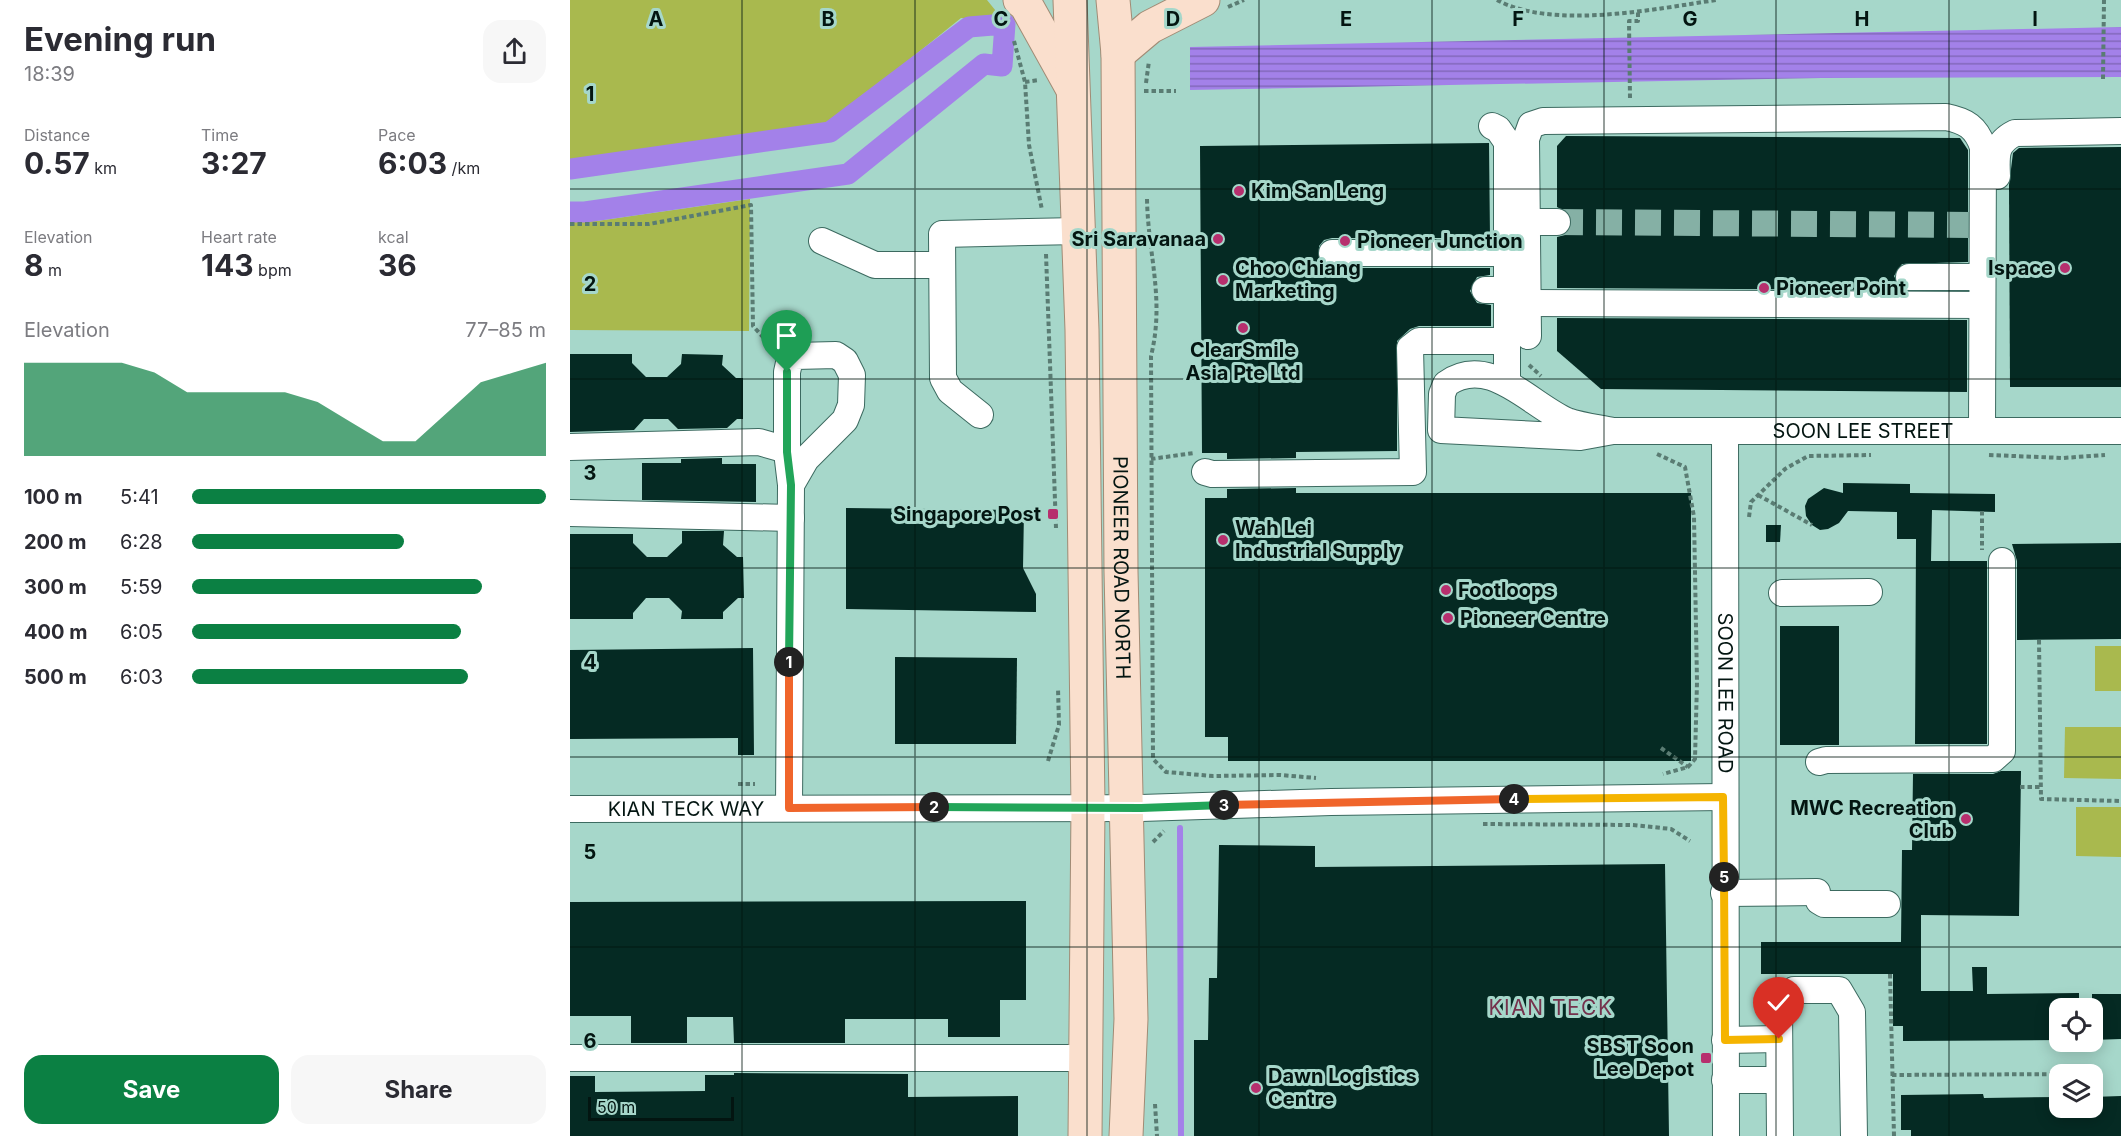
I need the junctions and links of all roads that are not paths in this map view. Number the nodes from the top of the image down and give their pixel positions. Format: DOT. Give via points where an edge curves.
graph roads {
  1 [pos="1020,0"];
  2 [pos="1070,0"];
  3 [pos="1113,0"];
  4 [pos="1214,4"];
  5 [pos="1118,54"];
  6 [pos="1075,92"];
  7 [pos="1492,126"];
  8 [pos="2121,131"];
  9 [pos="1557,222"];
  10 [pos="1078,231"];
  11 [pos="1514,235"];
  12 [pos="822,241"];
  13 [pos="1332,253"];
  14 [pos="941,265"];
  15 [pos="1909,278"];
  16 [pos="1982,278"];
  17 [pos="1529,303"];
  18 [pos="1982,305"];
  19 [pos="1518,339"];
  20 [pos="1507,383"];
  21 [pos="980,415"];
  22 [pos="1990,430"];
  23 [pos="2119,430"];
  24 [pos="1613,431"];
  25 [pos="1725,431"];
  26 [pos="570,447"];
  27 [pos="787,450"];
  28 [pos="1199,463"];
  29 [pos="791,485"];
  30 [pos="570,513"];
  31 [pos="791,518"];
  32 [pos="1992,561"];
  33 [pos="1869,592"];
  34 [pos="1782,593"];
  35 [pos="1819,762"];
  36 [pos="1723,797"];
  37 [pos="1088,807"];
  38 [pos="789,808"];
  39 [pos="1127,808"];
  40 [pos="570,809"];
  41 [pos="1724,893"];
  42 [pos="1887,904"];
  43 [pos="1779,1039"];
  44 [pos="1725,1040"];
  45 [pos="570,1058"];
  46 [pos="1087,1058"];
  47 [pos="1725,1080"];
  48 [pos="1779,1080"];
  49 [pos="1085,1136"];
  50 [pos="1126,1136"];
  51 [pos="1726,1136"];
  52 [pos="1780,1136"];
  53 [pos="1854,1136"];
  1 -- 6 [label="main road"];
  2 -- 6 [label="main road, PIONEER ROAD NORTH"];
  3 -- 5 [label="main road, PIONEER ROAD NORTH"];
  4 -- 5 [label="main road" via="1150,27"];
  5 -- 39 [label="main road, PIONEER ROAD NORTH" via="1121,559"];
  6 -- 10 [label="main road, PIONEER ROAD NORTH"];
  7 -- 11 [label="street" via="1507,142"];
  8 -- 22 [label="street" via="2026,130 2004,139 1996,149"];
  9 -- 11 [label="street"];
  10 -- 14 [label="street" via="945,233 940,238"];
  10 -- 37 [label="main road, PIONEER ROAD NORTH"];
  11 -- 13 [label="street"];
  11 -- 16 [label="street" via="1526,139 1531,125 1543,121 1946,117 1963,120 1973,127 1983,147 1976,225"];
  11 -- 17 [label="street"];
  11 -- 19 [label="street" via="1496,290"];
  12 -- 14 [label="street" via="875,265"];
  14 -- 21 [label="street" via="943,378 950,391"];
  15 -- 16 [label="street"];
  16 -- 18 [label="street"];
  17 -- 18 [label="street"];
  17 -- 19 [label="street"];
  18 -- 22 [label="street"];
  19 -- 20 [label="street"];
  19 -- 28 [label="street" via="1419,341 1410,348 1413,471 1212,474"];
  20 -- 24 [label="street, SOON LEE STREET" via="1567,420"];
  20 -- 24 [label="street, SOON LEE STREET" via="1467,375 1446,384 1441,430 1580,437"];
  22 -- 23 [label="street, SOON LEE STREET"];
  22 -- 25 [label="street, SOON LEE STREET"];
  24 -- 25 [label="street, SOON LEE STREET"];
  25 -- 36 [label="street, SOON LEE ROAD"];
  26 -- 27 [label="street" via="759,442"];
  27 -- 29 [label="street"];
  27 -- 29 [label="street" via="789,363 795,356 836,355 845,361 852,375 851,405 844,420 806,459"];
  29 -- 31 [label="street"];
  30 -- 31 [label="street"];
  31 -- 38 [label="street"];
  32 -- 35 [label="street" via="2000,755 1993,759"];
  33 -- 34 [label="street"];
  36 -- 39 [label="street, KIAN TECK WAY"];
  36 -- 41 [label="street, SOON LEE ROAD"];
  37 -- 38 [label="street, KIAN TECK WAY"];
  37 -- 39 [label="street, KIAN TECK WAY"];
  37 -- 46 [label="main road, PIONEER ROAD NORTH"];
  38 -- 40 [label="street, KIAN TECK WAY"];
  39 -- 50 [label="main road, PIONEER ROAD NORTH" via="1131,1019"];
  41 -- 42 [label="street" via="1818,897 1824,904"];
  41 -- 44 [label="street, SOON LEE ROAD"];
  43 -- 44 [label="street"];
  43 -- 48 [label="street"];
  43 -- 53 [label="street" via="1779,1009 1794,990 1839,990 1852,1012"];
  44 -- 47 [label="street, SOON LEE ROAD"];
  45 -- 46 [label="street"];
  46 -- 49 [label="main road, PIONEER ROAD NORTH"];
  47 -- 48 [label="street"];
  47 -- 51 [label="street, SOON LEE ROAD"];
  48 -- 52 [label="street"];
}
